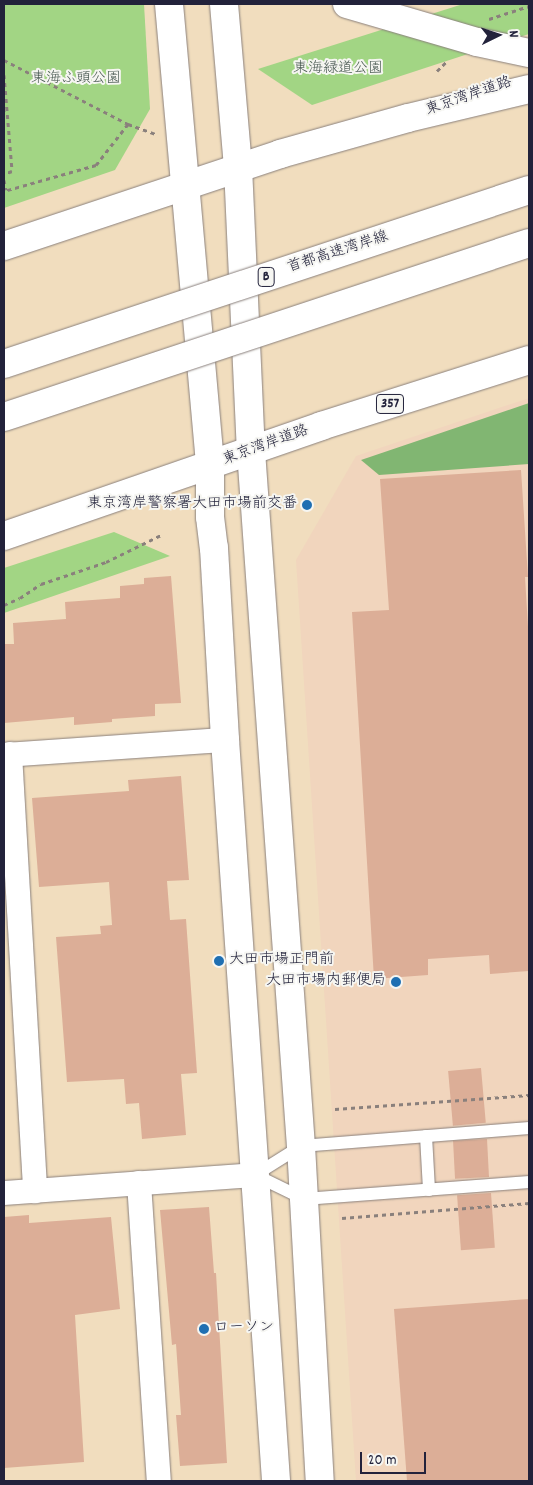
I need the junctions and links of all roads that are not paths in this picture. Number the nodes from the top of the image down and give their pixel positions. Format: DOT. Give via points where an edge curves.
graph roads {
  1 [pos="169,4"];
  2 [pos="224,4"];
  3 [pos="348,4"];
  4 [pos="529,52"];
  5 [pos="529,75"];
  6 [pos="529,89"];
  7 [pos="408,118"];
  8 [pos="238,167"];
  9 [pos="185,185"];
  10 [pos="529,190"];
  11 [pos="529,243"];
  12 [pos="4,246"];
  13 [pos="529,360"];
  14 [pos="4,364"];
  15 [pos="4,417"];
  16 [pos="251,451"];
  17 [pos="210,466"];
  18 [pos="4,536"];
  19 [pos="225,740"];
  20 [pos="7,754"];
  21 [pos="529,1128"];
  22 [pos="426,1136"];
  23 [pos="301,1146"];
  24 [pos="255,1175"];
  25 [pos="529,1182"];
  26 [pos="139,1184"];
  27 [pos="429,1190"];
  28 [pos="35,1191"];
  29 [pos="4,1193"];
  30 [pos="304,1199"];
  31 [pos="159,1481"];
  32 [pos="276,1481"];
  33 [pos="320,1481"];
  1 -- 9 [label="main road"];
  2 -- 8 [label="main road"];
  3 -- 4 [label="main road, bridge" via="477,42"];
  5 -- 7 [label="main road, 東京湾岸道路"];
  6 -- 7 [label="main road, 東京湾岸道路"];
  7 -- 8 [label="main road, 東京湾岸道路"];
  8 -- 9 [label="main road, 東京湾岸道路"];
  8 -- 16 [label="main road"];
  9 -- 12 [label="main road, 東京湾岸道路"];
  9 -- 17 [label="main road"];
  10 -- 14 [label="main road, 首都高速湾岸線 / B, bridge"];
  11 -- 15 [label="main road, bridge"];
  13 -- 16 [label="main road, 東京湾岸道路 / 357"];
  16 -- 17 [label="main road, 東京湾岸道路 / 357"];
  16 -- 23 [label="main road"];
  17 -- 18 [label="main road, 東京湾岸道路 / 357"];
  17 -- 19 [label="main road" via="210,517"];
  19 -- 20 [label="street"];
  19 -- 24 [label="main road"];
  20 -- 28 [label="street"];
  21 -- 22 [label="lane"];
  22 -- 23 [label="lane"];
  22 -- 27 [label="lane"];
  23 -- 24 [label="lane"];
  23 -- 30 [label="main road"];
  24 -- 26 [label="street"];
  24 -- 30 [label="lane"];
  24 -- 32 [label="main road"];
  25 -- 27 [label="lane"];
  26 -- 28 [label="street"];
  26 -- 31 [label="street"];
  27 -- 30 [label="lane"];
  28 -- 29 [label="street"];
  30 -- 33 [label="main road"];
}
